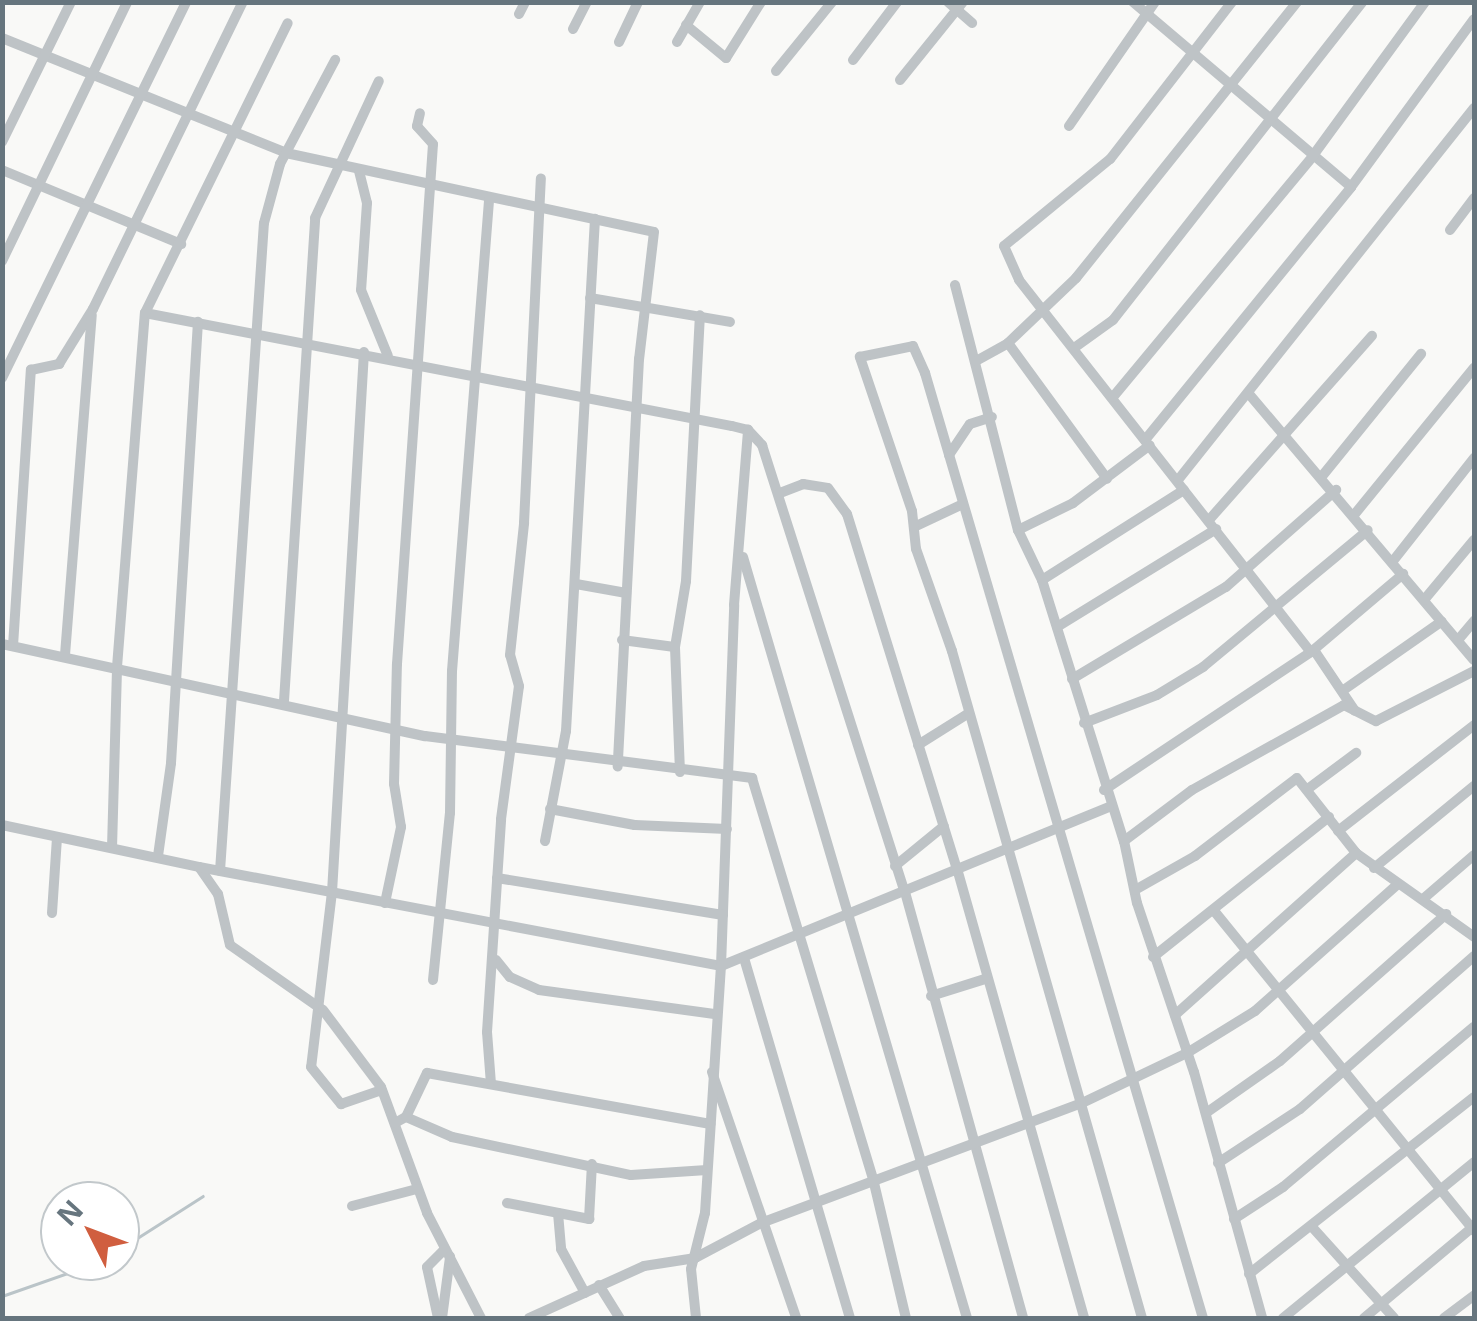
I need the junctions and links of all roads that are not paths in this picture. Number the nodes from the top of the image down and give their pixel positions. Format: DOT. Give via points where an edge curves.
graph roads {
  1 [pos="71,2"];
  2 [pos="127,2"];
  3 [pos="186,2"];
  4 [pos="242,2"];
  5 [pos="525,2"];
  6 [pos="586,2"];
  7 [pos="638,2"];
  8 [pos="700,2"];
  9 [pos="761,2"];
  10 [pos="832,2"];
  11 [pos="897,2"];
  12 [pos="1134,2"];
  13 [pos="1155,2"];
  14 [pos="1232,2"];
  15 [pos="1297,2"];
  16 [pos="1362,2"];
  17 [pos="1424,2"];
  18 [pos="956,5"];
  19 [pos="519,14"];
  20 [pos="1146,14"];
  21 [pos="1474,19"];
  22 [pos="288,23"];
  23 [pos="972,23"];
  24 [pos="686,25"];
  25 [pos="573,29"];
  26 [pos="2,38"];
  27 [pos="619,42"];
  28 [pos="676,42"];
  29 [pos="1194,53"];
  30 [pos="46,56"];
  31 [pos="334,60"];
  32 [pos="853,60"];
  33 [pos="776,71"];
  34 [pos="94,76"];
  35 [pos="900,80"];
  36 [pos="379,81"];
  37 [pos="1232,88"];
  38 [pos="143,97"];
  39 [pos="1474,108"];
  40 [pos="420,113"];
  41 [pos="187,114"];
  42 [pos="1272,118"];
  43 [pos="1069,126"];
  44 [pos="235,134"];
  45 [pos="2,142"];
  46 [pos="286,153"];
  47 [pos="1312,157"];
  48 [pos="335,166"];
  49 [pos="2,170"];
  50 [pos="359,172"];
  51 [pos="540,178"];
  52 [pos="43,186"];
  53 [pos="430,186"];
  54 [pos="1351,186"];
  55 [pos="489,198"];
  56 [pos="1474,198"];
  57 [pos="86,206"];
  58 [pos="538,207"];
  59 [pos="595,218"];
  60 [pos="131,224"];
  61 [pos="1450,230"];
  62 [pos="181,244"];
  63 [pos="2,261"];
  64 [pos="955,285"];
  65 [pos="590,298"];
  66 [pos="644,306"];
  67 [pos="93,309"];
  68 [pos="1044,311"];
  69 [pos="146,313"];
  70 [pos="700,315"];
  71 [pos="198,322"];
  72 [pos="730,322"];
  73 [pos="255,333"];
  74 [pos="1372,336"];
  75 [pos="308,343"];
  76 [pos="1008,343"];
  77 [pos="1074,348"];
  78 [pos="364,352"];
  79 [pos="1421,354"];
  80 [pos="388,356"];
  81 [pos="976,361"];
  82 [pos="418,362"];
  83 [pos="1474,368"];
  84 [pos="473,375"];
  85 [pos="2,378"];
  86 [pos="527,386"];
  87 [pos="1249,394"];
  88 [pos="1113,397"];
  89 [pos="585,402"];
  90 [pos="637,410"];
  91 [pos="992,417"];
  92 [pos="693,422"];
  93 [pos="748,430"];
  94 [pos="1287,434"];
  95 [pos="1148,443"];
  96 [pos="949,455"];
  97 [pos="1474,458"];
  98 [pos="1323,476"];
  99 [pos="1107,478"];
  100 [pos="1181,485"];
  101 [pos="1336,490"];
  102 [pos="780,493"];
  103 [pos="963,504"];
  104 [pos="1354,515"];
  105 [pos="1212,524"];
  106 [pos="914,527"];
  107 [pos="1018,530"];
  108 [pos="1368,530"];
  109 [pos="1474,540"];
  110 [pos="742,551"];
  111 [pos="1392,561"];
  112 [pos="1250,569"];
  113 [pos="1403,574"];
  114 [pos="1042,580"];
  115 [pos="576,584"];
  116 [pos="626,593"];
  117 [pos="1424,600"];
  118 [pos="1280,608"];
  119 [pos="1474,620"];
  120 [pos="1442,621"];
  121 [pos="1057,627"];
  122 [pos="622,640"];
  123 [pos="1458,640"];
  124 [pos="8,645"];
  125 [pos="675,647"];
  126 [pos="1312,651"];
  127 [pos="64,655"];
  128 [pos="1474,660"];
  129 [pos="117,667"];
  130 [pos="1474,671"];
  131 [pos="1072,679"];
  132 [pos="176,680"];
  133 [pos="1345,690"];
  134 [pos="234,693"];
  135 [pos="284,701"];
  136 [pos="1355,711"];
  137 [pos="969,713"];
  138 [pos="343,716"];
  139 [pos="1084,722"];
  140 [pos="1474,725"];
  141 [pos="397,726"];
  142 [pos="453,736"];
  143 [pos="918,745"];
  144 [pos="508,748"];
  145 [pos="1356,753"];
  146 [pos="559,756"];
  147 [pos="618,766"];
  148 [pos="680,772"];
  149 [pos="728,778"];
  150 [pos="1474,786"];
  151 [pos="1309,788"];
  152 [pos="1104,790"];
  153 [pos="1109,807"];
  154 [pos="550,809"];
  155 [pos="1329,817"];
  156 [pos="2,824"];
  157 [pos="944,826"];
  158 [pos="1060,827"];
  159 [pos="727,830"];
  160 [pos="1338,831"];
  161 [pos="57,838"];
  162 [pos="545,841"];
  163 [pos="1124,842"];
  164 [pos="112,848"];
  165 [pos="1010,849"];
  166 [pos="1356,853"];
  167 [pos="1474,855"];
  168 [pos="158,856"];
  169 [pos="895,866"];
  170 [pos="199,867"];
  171 [pos="1374,868"];
  172 [pos="220,870"];
  173 [pos="958,872"];
  174 [pos="497,878"];
  175 [pos="1397,885"];
  176 [pos="1134,890"];
  177 [pos="332,892"];
  178 [pos="905,892"];
  179 [pos="1423,899"];
  180 [pos="385,903"];
  181 [pos="1216,912"];
  182 [pos="52,913"];
  183 [pos="851,913"];
  184 [pos="439,914"];
  185 [pos="1446,914"];
  186 [pos="723,915"];
  187 [pos="1474,919"];
  188 [pos="494,924"];
  189 [pos="1464,927"];
  190 [pos="799,934"];
  191 [pos="1474,937"];
  192 [pos="1249,950"];
  193 [pos="1474,956"];
  194 [pos="744,958"];
  195 [pos="1153,958"];
  196 [pos="495,960"];
  197 [pos="720,966"];
  198 [pos="985,979"];
  199 [pos="433,980"];
  200 [pos="1280,991"];
  201 [pos="931,996"];
  202 [pos="322,1010"];
  203 [pos="714,1014"];
  204 [pos="1175,1015"];
  205 [pos="1474,1026"];
  206 [pos="1313,1032"];
  207 [pos="1187,1052"];
  208 [pos="1346,1068"];
  209 [pos="712,1071"];
  210 [pos="1134,1078"];
  211 [pos="491,1084"];
  212 [pos="382,1090"];
  213 [pos="1474,1097"];
  214 [pos="1080,1104"];
  215 [pos="1378,1110"];
  216 [pos="1206,1113"];
  217 [pos="1028,1118"];
  218 [pos="401,1120"];
  219 [pos="710,1124"];
  220 [pos="974,1143"];
  221 [pos="1410,1150"];
  222 [pos="922,1162"];
  223 [pos="1474,1162"];
  224 [pos="1218,1163"];
  225 [pos="592,1164"];
  226 [pos="708,1170"];
  227 [pos="874,1183"];
  228 [pos="1441,1188"];
  229 [pos="417,1189"];
  230 [pos="818,1202"];
  231 [pos="507,1203"];
  232 [pos="352,1206"];
  233 [pos="558,1213"];
  234 [pos="1234,1219"];
  235 [pos="761,1223"];
  236 [pos="1313,1228"];
  237 [pos="1474,1228"];
  238 [pos="447,1253"];
  239 [pos="695,1258"];
  240 [pos="1349,1266"];
  241 [pos="1250,1274"];
  242 [pos="599,1285"];
  243 [pos="585,1293"];
  244 [pos="1474,1294"];
  245 [pos="1383,1303"];
  246 [pos="440,1318"];
  247 [pos="481,1318"];
  248 [pos="530,1318"];
  249 [pos="620,1318"];
  250 [pos="696,1318"];
  251 [pos="796,1318"];
  252 [pos="850,1318"];
  253 [pos="906,1318"];
  254 [pos="967,1318"];
  255 [pos="1023,1318"];
  256 [pos="1084,1318"];
  257 [pos="1142,1318"];
  258 [pos="1202,1318"];
  259 [pos="1262,1318"];
  260 [pos="1283,1318"];
  261 [pos="1364,1318"];
  262 [pos="1394,1318"];
  263 [pos="1444,1318"];
  1 -- 30 [label="street"];
  2 -- 34 [label="street"];
  3 -- 38 [label="street"];
  4 -- 41 [label="street"];
  5 -- 19 [label="street"];
  6 -- 25 [label="street"];
  7 -- 27 [label="street"];
  8 -- 24 [label="street"];
  9 -- 24 [label="street" via="726,58"];
  10 -- 33 [label="street"];
  11 -- 32 [label="street"];
  12 -- 20 [label="street"];
  13 -- 20 [label="street"];
  14 -- 29 [label="street"];
  15 -- 37 [label="street"];
  16 -- 42 [label="street"];
  17 -- 47 [label="street"];
  18 -- 23 [label="street"];
  18 -- 35 [label="street"];
  20 -- 29 [label="street"];
  20 -- 43 [label="street"];
  21 -- 54 [label="street"];
  22 -- 44 [label="street"];
  24 -- 28 [label="street"];
  26 -- 30 [label="street"];
  29 -- 37 [label="street"];
  29 -- 68 [label="street" via="1110,159 1004,246"];
  30 -- 34 [label="street"];
  30 -- 45 [label="street"];
  31 -- 46 [label="street"];
  34 -- 38 [label="street"];
  34 -- 52 [label="street"];
  36 -- 48 [label="street"];
  37 -- 42 [label="street"];
  37 -- 68 [label="street"];
  38 -- 41 [label="street"];
  38 -- 57 [label="street"];
  39 -- 87 [label="street"];
  40 -- 53 [label="street" via="417,126 433,139"];
  41 -- 44 [label="street"];
  41 -- 60 [label="street"];
  42 -- 47 [label="street"];
  42 -- 77 [label="street" via="1114,320"];
  44 -- 46 [label="street"];
  44 -- 62 [label="street"];
  46 -- 48 [label="street"];
  46 -- 73 [label="street" via="264,223"];
  47 -- 54 [label="street"];
  47 -- 88 [label="street"];
  48 -- 50 [label="street"];
  48 -- 75 [label="street" via="315,218"];
  49 -- 52 [label="street"];
  50 -- 53 [label="street"];
  50 -- 80 [label="street" via="367,203 361,290"];
  51 -- 58 [label="street"];
  52 -- 57 [label="street"];
  52 -- 63 [label="street"];
  53 -- 55 [label="street"];
  53 -- 82 [label="street"];
  54 -- 95 [label="street"];
  55 -- 58 [label="street"];
  55 -- 84 [label="street"];
  56 -- 61 [label="street"];
  57 -- 60 [label="street"];
  57 -- 85 [label="street"];
  58 -- 59 [label="street"];
  58 -- 86 [label="street"];
  59 -- 65 [label="street"];
  59 -- 66 [label="street" via="654,232"];
  60 -- 62 [label="street"];
  60 -- 67 [label="street"];
  62 -- 69 [label="street"];
  64 -- 81 [label="street"];
  65 -- 66 [label="street"];
  65 -- 89 [label="street"];
  66 -- 70 [label="street"];
  66 -- 90 [label="street"];
  67 -- 124 [label="street" via="59,364 36,366 29,376"];
  67 -- 127 [label="street"];
  68 -- 76 [label="street"];
  68 -- 77 [label="street"];
  69 -- 71 [label="street"];
  69 -- 129 [label="street"];
  70 -- 72 [label="street"];
  70 -- 92 [label="street"];
  71 -- 73 [label="street"];
  71 -- 132 [label="street"];
  73 -- 75 [label="street"];
  73 -- 134 [label="street"];
  74 -- 94 [label="street"];
  75 -- 78 [label="street"];
  75 -- 135 [label="street"];
  76 -- 81 [label="street"];
  76 -- 99 [label="street"];
  77 -- 88 [label="street"];
  78 -- 80 [label="street"];
  78 -- 138 [label="street"];
  79 -- 98 [label="street"];
  80 -- 82 [label="street"];
  81 -- 91 [label="street"];
  82 -- 84 [label="street"];
  82 -- 141 [label="street"];
  83 -- 104 [label="street"];
  84 -- 86 [label="street"];
  84 -- 142 [label="street"];
  86 -- 89 [label="street"];
  86 -- 144 [label="street" via="524,524 510,655 519,686"];
  87 -- 94 [label="street"];
  87 -- 100 [label="street"];
  88 -- 95 [label="street"];
  89 -- 90 [label="street"];
  89 -- 115 [label="street"];
  90 -- 92 [label="street"];
  90 -- 116 [label="street"];
  91 -- 96 [label="street" via="970,424"];
  91 -- 107 [label="street"];
  92 -- 93 [label="street"];
  92 -- 125 [label="street" via="686,582"];
  93 -- 102 [label="street" via="769,456"];
  93 -- 110 [label="street"];
  94 -- 98 [label="street"];
  94 -- 105 [label="street"];
  95 -- 99 [label="street"];
  95 -- 100 [label="street"];
  96 -- 103 [label="street"];
  96 -- 106 [label="street" via="916,348 860,356"];
  97 -- 111 [label="street"];
  98 -- 101 [label="street"];
  99 -- 107 [label="street"];
  100 -- 105 [label="street"];
  100 -- 114 [label="street"];
  101 -- 104 [label="street"];
  101 -- 112 [label="street"];
  102 -- 143 [label="street" via="817,485 842,502"];
  102 -- 169 [label="street"];
  103 -- 106 [label="street"];
  103 -- 158 [label="street"];
  104 -- 108 [label="street"];
  105 -- 112 [label="street"];
  105 -- 121 [label="street"];
  106 -- 137 [label="street"];
  107 -- 114 [label="street"];
  108 -- 111 [label="street"];
  108 -- 118 [label="street"];
  109 -- 117 [label="street"];
  110 -- 149 [label="street"];
  110 -- 183 [label="street"];
  111 -- 113 [label="street"];
  112 -- 118 [label="street"];
  112 -- 131 [label="street"];
  113 -- 117 [label="street"];
  113 -- 126 [label="street"];
  114 -- 121 [label="street"];
  115 -- 116 [label="street"];
  115 -- 146 [label="street"];
  116 -- 122 [label="street"];
  117 -- 120 [label="street"];
  118 -- 126 [label="street"];
  118 -- 139 [label="street" via="1157,694"];
  119 -- 123 [label="street"];
  120 -- 123 [label="street"];
  120 -- 133 [label="street"];
  121 -- 131 [label="street"];
  122 -- 125 [label="street"];
  122 -- 147 [label="street"];
  123 -- 128 [label="street"];
  124 -- 127 [label="street"];
  125 -- 148 [label="street"];
  126 -- 133 [label="street"];
  126 -- 152 [label="street"];
  127 -- 129 [label="street"];
  129 -- 132 [label="street"];
  129 -- 164 [label="street"];
  130 -- 136 [label="street" via="1376,721"];
  131 -- 139 [label="street"];
  132 -- 134 [label="street"];
  132 -- 168 [label="street"];
  133 -- 136 [label="street"];
  134 -- 135 [label="street"];
  134 -- 172 [label="street"];
  135 -- 138 [label="street"];
  136 -- 163 [label="street" via="1344,706 1228,769"];
  137 -- 143 [label="street"];
  137 -- 165 [label="street"];
  138 -- 141 [label="street"];
  138 -- 177 [label="street"];
  139 -- 152 [label="street"];
  140 -- 160 [label="street"];
  141 -- 142 [label="street"];
  141 -- 180 [label="street" via="394,784 401,827"];
  142 -- 144 [label="street"];
  142 -- 184 [label="street"];
  143 -- 157 [label="street"];
  144 -- 146 [label="street"];
  144 -- 174 [label="street"];
  145 -- 151 [label="street"];
  146 -- 147 [label="street"];
  146 -- 154 [label="street"];
  147 -- 148 [label="street"];
  148 -- 149 [label="street"];
  149 -- 159 [label="street"];
  149 -- 190 [label="street" via="752,780"];
  150 -- 171 [label="street"];
  151 -- 155 [label="street"];
  151 -- 176 [label="street" via="1297,778 1195,856"];
  152 -- 153 [label="street"];
  153 -- 158 [label="street"];
  153 -- 163 [label="street"];
  154 -- 159 [label="street" via="635,825"];
  154 -- 162 [label="street"];
  155 -- 160 [label="street"];
  155 -- 181 [label="street"];
  156 -- 161 [label="street"];
  157 -- 169 [label="street"];
  157 -- 173 [label="street"];
  158 -- 165 [label="street"];
  158 -- 210 [label="street"];
  159 -- 186 [label="street"];
  160 -- 166 [label="street"];
  161 -- 164 [label="street"];
  161 -- 182 [label="street"];
  163 -- 176 [label="street"];
  164 -- 168 [label="street"];
  165 -- 173 [label="street"];
  165 -- 214 [label="street"];
  166 -- 171 [label="street"];
  166 -- 192 [label="street"];
  167 -- 179 [label="street"];
  168 -- 170 [label="street"];
  169 -- 178 [label="street"];
  170 -- 172 [label="street"];
  170 -- 202 [label="street" via="218,894 226,936 237,954"];
  171 -- 175 [label="street"];
  172 -- 177 [label="street"];
  173 -- 178 [label="street"];
  173 -- 198 [label="street"];
  174 -- 186 [label="street"];
  174 -- 188 [label="street"];
  175 -- 179 [label="street"];
  175 -- 200 [label="street"];
  176 -- 195 [label="street"];
  177 -- 180 [label="street"];
  177 -- 202 [label="street"];
  178 -- 183 [label="street"];
  178 -- 201 [label="street"];
  179 -- 185 [label="street"];
  180 -- 184 [label="street"];
  181 -- 192 [label="street"];
  181 -- 195 [label="street"];
  183 -- 190 [label="street"];
  183 -- 222 [label="street"];
  184 -- 188 [label="street"];
  184 -- 199 [label="street"];
  185 -- 189 [label="street"];
  185 -- 206 [label="street"];
  186 -- 197 [label="street"];
  187 -- 189 [label="street"];
  188 -- 196 [label="street"];
  188 -- 197 [label="street"];
  189 -- 191 [label="street"];
  190 -- 194 [label="street"];
  190 -- 227 [label="street"];
  192 -- 200 [label="street"];
  192 -- 204 [label="street"];
  193 -- 208 [label="street"];
  194 -- 197 [label="street"];
  194 -- 230 [label="street"];
  195 -- 204 [label="street"];
  196 -- 203 [label="street" via="510,977 538,990"];
  196 -- 211 [label="street" via="487,1032"];
  197 -- 203 [label="street"];
  198 -- 201 [label="street"];
  198 -- 217 [label="street"];
  200 -- 206 [label="street"];
  200 -- 207 [label="street"];
  201 -- 220 [label="street"];
  202 -- 212 [label="street"];
  202 -- 212 [label="street" via="311,1066 323,1089 342,1104"];
  203 -- 209 [label="street"];
  204 -- 207 [label="street"];
  205 -- 215 [label="street"];
  206 -- 208 [label="street"];
  206 -- 216 [label="street"];
  207 -- 210 [label="street"];
  207 -- 216 [label="street"];
  208 -- 215 [label="street"];
  208 -- 224 [label="street" via="1276,1128"];
  209 -- 219 [label="street"];
  209 -- 235 [label="street"];
  210 -- 214 [label="street"];
  210 -- 258 [label="street" via="1153,1168"];
  211 -- 218 [label="street" via="427,1074"];
  211 -- 219 [label="street"];
  212 -- 218 [label="street"];
  213 -- 221 [label="street"];
  214 -- 217 [label="street"];
  214 -- 257 [label="street"];
  215 -- 221 [label="street"];
  215 -- 234 [label="street"];
  216 -- 224 [label="street"];
  217 -- 220 [label="street"];
  217 -- 256 [label="street"];
  218 -- 225 [label="street"];
  218 -- 229 [label="street"];
  219 -- 226 [label="street"];
  220 -- 222 [label="street"];
  220 -- 255 [label="street"];
  221 -- 228 [label="street"];
  221 -- 236 [label="street"];
  222 -- 227 [label="street"];
  222 -- 254 [label="street"];
  223 -- 228 [label="street"];
  224 -- 234 [label="street"];
  225 -- 226 [label="street" via="644,1176"];
  225 -- 233 [label="street" via="590,1217"];
  226 -- 239 [label="street"];
  227 -- 230 [label="street"];
  227 -- 253 [label="street"];
  228 -- 237 [label="street"];
  228 -- 240 [label="street"];
  229 -- 232 [label="street"];
  229 -- 238 [label="street"];
  230 -- 235 [label="street"];
  230 -- 252 [label="street"];
  231 -- 233 [label="street"];
  233 -- 243 [label="street" via="561,1249"];
  234 -- 241 [label="street"];
  235 -- 239 [label="street"];
  235 -- 251 [label="street"];
  236 -- 240 [label="street"];
  236 -- 241 [label="street"];
  237 -- 245 [label="street"];
  238 -- 246 [label="street"];
  238 -- 246 [label="street" via="427,1267"];
  238 -- 247 [label="street"];
  239 -- 242 [label="street" via="644,1266"];
  239 -- 250 [label="street"];
  240 -- 245 [label="street"];
  240 -- 260 [label="street"];
  241 -- 259 [label="street"];
  242 -- 243 [label="street"];
  242 -- 249 [label="street"];
  243 -- 248 [label="street"];
  244 -- 263 [label="street"];
  245 -- 261 [label="street"];
  245 -- 262 [label="street"];
}
